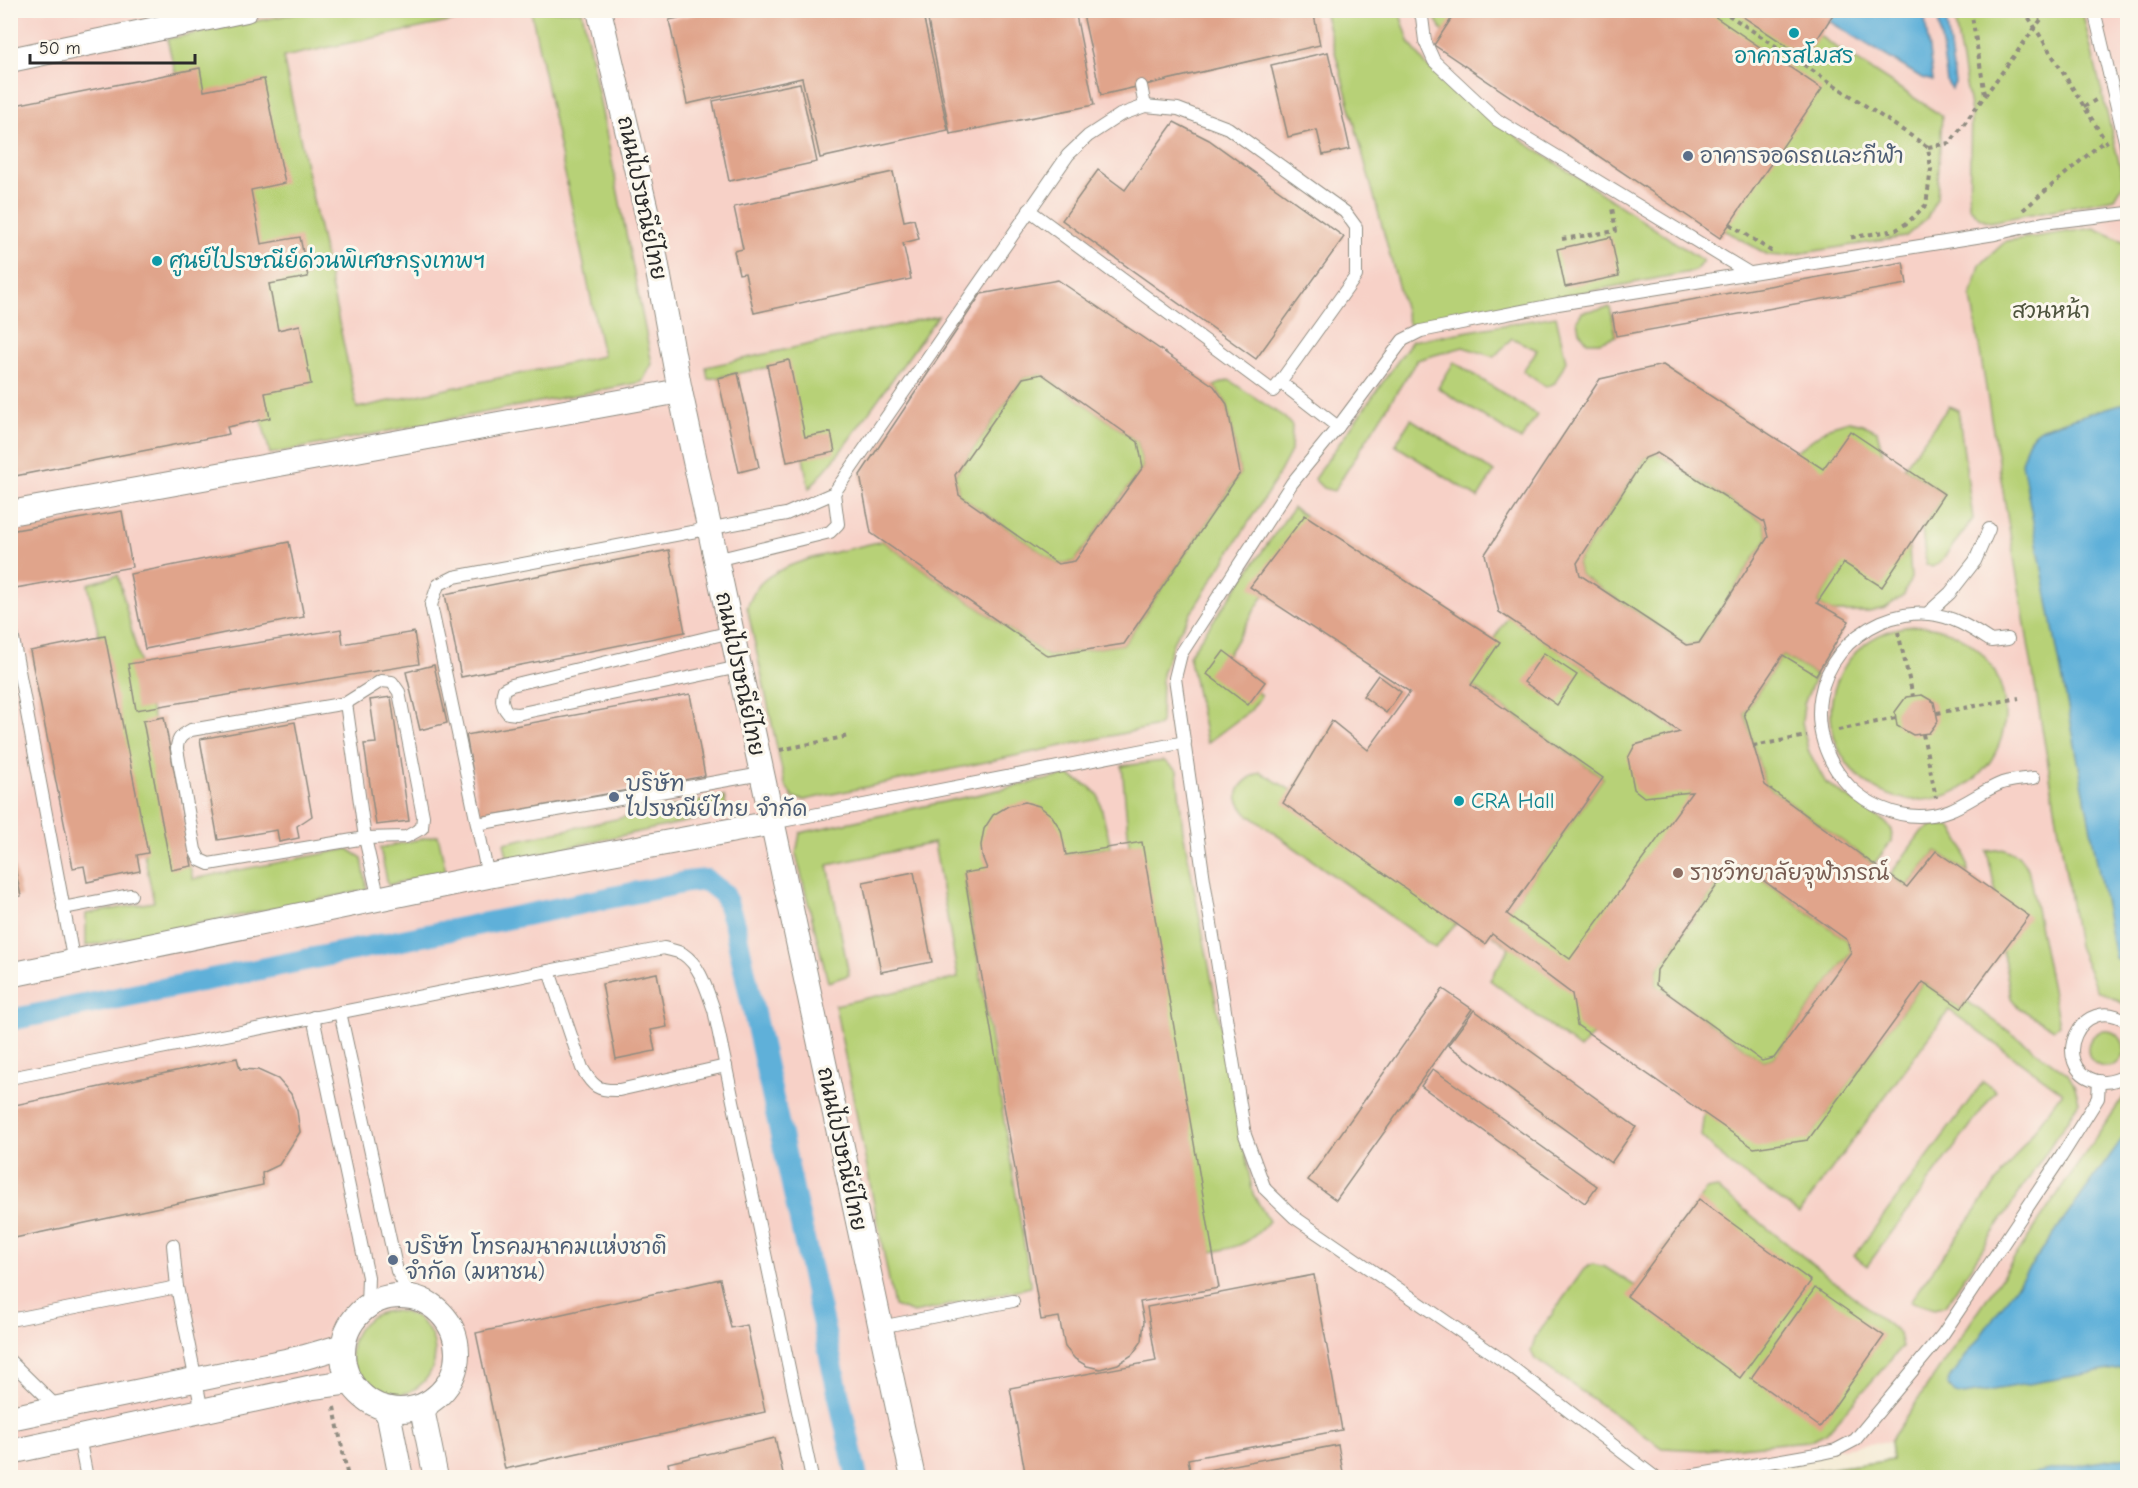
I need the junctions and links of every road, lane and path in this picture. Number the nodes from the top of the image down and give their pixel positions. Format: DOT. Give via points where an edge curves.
graph roads {
  1 [pos="246,10"];
  2 [pos="599,10"];
  3 [pos="1418,10"];
  4 [pos="1721,10"];
  5 [pos="1971,10"];
  6 [pos="2024,10"];
  7 [pos="2048,10"];
  8 [pos="2094,10"];
  9 [pos="2035,28"];
  10 [pos="10,60"];
  11 [pos="1141,86"];
  12 [pos="1985,96"];
  13 [pos="1145,106"];
  14 [pos="2105,140"];
  15 [pos="1929,147"];
  16 [pos="2110,148"];
  17 [pos="2127,162"];
  18 [pos="1609,188"];
  19 [pos="1029,210"];
  20 [pos="2127,213"];
  21 [pos="1731,224"];
  22 [pos="1995,234"];
  23 [pos="1562,239"];
  24 [pos="1839,240"];
  25 [pos="1782,249"];
  26 [pos="1749,273"];
  27 [pos="1280,382"];
  28 [pos="680,391"];
  29 [pos="1338,427"];
  30 [pos="834,493"];
  31 [pos="10,513"];
  32 [pos="709,529"];
  33 [pos="1989,529"];
  34 [pos="716,560"];
  35 [pos="1928,613"];
  36 [pos="1894,616"];
  37 [pos="11,628"];
  38 [pos="731,632"];
  39 [pos="2008,639"];
  40 [pos="739,667"];
  41 [pos="1913,696"];
  42 [pos="2019,698"];
  43 [pos="346,703"];
  44 [pos="1937,713"];
  45 [pos="1923,734"];
  46 [pos="849,736"];
  47 [pos="1185,742"];
  48 [pos="760,764"];
  49 [pos="2034,778"];
  50 [pos="1939,813"];
  51 [pos="772,823"];
  52 [pos="477,824"];
  53 [pos="365,838"];
  54 [pos="488,876"];
  55 [pos="131,895"];
  56 [pos="379,900"];
  57 [pos="63,908"];
  58 [pos="74,963"];
  59 [pos="549,971"];
  60 [pos="10,975"];
  61 [pos="340,1012"];
  62 [pos="313,1017"];
  63 [pos="2127,1022"];
  64 [pos="726,1066"];
  65 [pos="2127,1074"];
  66 [pos="10,1078"];
  67 [pos="2099,1081"];
  68 [pos="172,1245"];
  69 [pos="177,1287"];
  70 [pos="411,1297"];
  71 [pos="1013,1301"];
  72 [pos="367,1306"];
  73 [pos="10,1320"];
  74 [pos="880,1327"];
  75 [pos="343,1346"];
  76 [pos="10,1361"];
  77 [pos="195,1381"];
  78 [pos="350,1382"];
  79 [pos="427,1404"];
  80 [pos="334,1407"];
  81 [pos="58,1408"];
  82 [pos="385,1409"];
  83 [pos="202,1411"];
  84 [pos="10,1418"];
  85 [pos="80,1437"];
  86 [pos="10,1452"];
  87 [pos="87,1478"];
  88 [pos="348,1478"];
  89 [pos="401,1478"];
  90 [pos="436,1478"];
  91 [pos="812,1478"];
  92 [pos="913,1478"];
  93 [pos="1656,1478"];
  94 [pos="1677,1478"];
  1 -- 10 [label="street"];
  2 -- 28 [label="street, ถนนไปรษณีย์ไทย" via="649,223"];
  3 -- 18 [label="lane" via="1434,62 1497,120"];
  4 -- 15 [label="path"];
  5 -- 12 [label="path"];
  6 -- 9 [label="path"];
  7 -- 9 [label="path"];
  8 -- 17 [label="lane"];
  9 -- 12 [label="path"];
  9 -- 14 [label="path"];
  11 -- 13 [label="lane"];
  12 -- 15 [label="path" via="1950,143"];
  13 -- 19 [label="lane" via="1120,115 1088,136 1068,155"];
  13 -- 27 [label="lane" via="1178,109 1228,128 1345,212 1356,227 1356,276"];
  14 -- 16 [label="path"];
  14 -- 22 [label="path"];
  15 -- 24 [label="path" via="1931,169 1926,205 1896,230"];
  18 -- 23 [label="path" via="1616,231"];
  18 -- 26 [label="lane"];
  19 -- 27 [label="lane" via="1273,392"];
  19 -- 30 [label="lane"];
  20 -- 22 [label="lane" via="2043,223"];
  21 -- 25 [label="path" via="1771,251"];
  22 -- 26 [label="lane"];
  26 -- 29 [label="lane" via="1421,331 1403,340"];
  27 -- 29 [label="lane"];
  28 -- 31 [label="street"];
  28 -- 32 [label="street, ถนนไปรษณีย์ไทย"];
  29 -- 47 [label="lane" via="1292,483 1181,654 1175,678"];
  30 -- 32 [label="lane" via="786,514"];
  30 -- 34 [label="lane" via="838,524 830,532"];
  32 -- 34 [label="street, ถนนไปรษณีย์ไทย"];
  32 -- 52 [label="lane" via="454,577 438,585 430,605"];
  33 -- 35 [label="lane" via="1975,561"];
  34 -- 38 [label="street, ถนนไปรษณีย์ไทย"];
  35 -- 36 [label="lane"];
  35 -- 39 [label="lane" via="1962,622 1991,641"];
  36 -- 41 [label="path"];
  36 -- 50 [label="lane" via="1864,630 1840,651 1824,680 1818,711 1822,744 1836,772 1858,796 1887,811 1919,816"];
  37 -- 57 [label="lane"];
  38 -- 40 [label="street, ถนนไปรษณีย์ไทย"];
  38 -- 40 [label="lane" via="512,685 504,688 503,707 508,713 517,714"];
  40 -- 48 [label="street, ถนนไปรษณีย์ไทย"];
  42 -- 44 [label="path"];
  43 -- 53 [label="lane"];
  43 -- 53 [label="lane" via="381,681 392,682 399,692 423,816 422,828 406,837"];
  43 -- 53 [label="lane" via="191,730 177,741 177,749 200,860 209,864"];
  45 -- 50 [label="path"];
  46 -- 48 [label="path"];
  47 -- 51 [label="lane"];
  47 -- 93 [label="lane" via="1245,1136 1265,1189 1294,1218 1505,1362"];
  48 -- 51 [label="street, ถนนไปรษณีย์ไทย"];
  48 -- 52 [label="lane"];
  49 -- 50 [label="lane" via="2003,783 1953,811"];
  51 -- 54 [label="street"];
  51 -- 74 [label="street, ถนนไปรษณีย์ไทย"];
  52 -- 54 [label="lane"];
  53 -- 56 [label="lane"];
  54 -- 56 [label="street"];
  55 -- 57 [label="lane"];
  56 -- 58 [label="street"];
  57 -- 58 [label="lane"];
  58 -- 60 [label="street"];
  59 -- 61 [label="lane"];
  59 -- 64 [label="lane" via="664,948 682,953 704,982"];
  59 -- 64 [label="lane" via="582,1068 591,1083 604,1091"];
  61 -- 62 [label="lane"];
  61 -- 70 [label="lane" via="397,1271"];
  62 -- 66 [label="lane"];
  62 -- 72 [label="lane" via="368,1277"];
  63 -- 67 [label="lane" via="2105,1014 2094,1016 2077,1030 2073,1040 2074,1062 2089,1078"];
  64 -- 91 [label="lane"];
  65 -- 67 [label="lane" via="2111,1082"];
  67 -- 94 [label="lane" via="2098,1098 1943,1334 1855,1440 1822,1453"];
  68 -- 69 [label="lane"];
  69 -- 73 [label="lane"];
  69 -- 77 [label="lane"];
  70 -- 72 [label="street" via="388,1297"];
  70 -- 79 [label="street" via="432,1306 448,1323 456,1345 455,1368 445,1389"];
  71 -- 74 [label="lane"];
  72 -- 75 [label="street" via="351,1323"];
  74 -- 92 [label="street, ถนนไปรษณีย์ไทย"];
  75 -- 77 [label="street"];
  75 -- 78 [label="street" via="343,1364"];
  76 -- 81 [label="lane"];
  77 -- 81 [label="street"];
  77 -- 83 [label="lane"];
  78 -- 82 [label="street" via="364,1399"];
  78 -- 83 [label="street"];
  79 -- 82 [label="street" via="406,1410"];
  79 -- 90 [label="street" via="423,1414"];
  80 -- 88 [label="path"];
  81 -- 84 [label="street"];
  82 -- 89 [label="street"];
  83 -- 85 [label="street"];
  85 -- 86 [label="street"];
  85 -- 87 [label="lane"];
}
